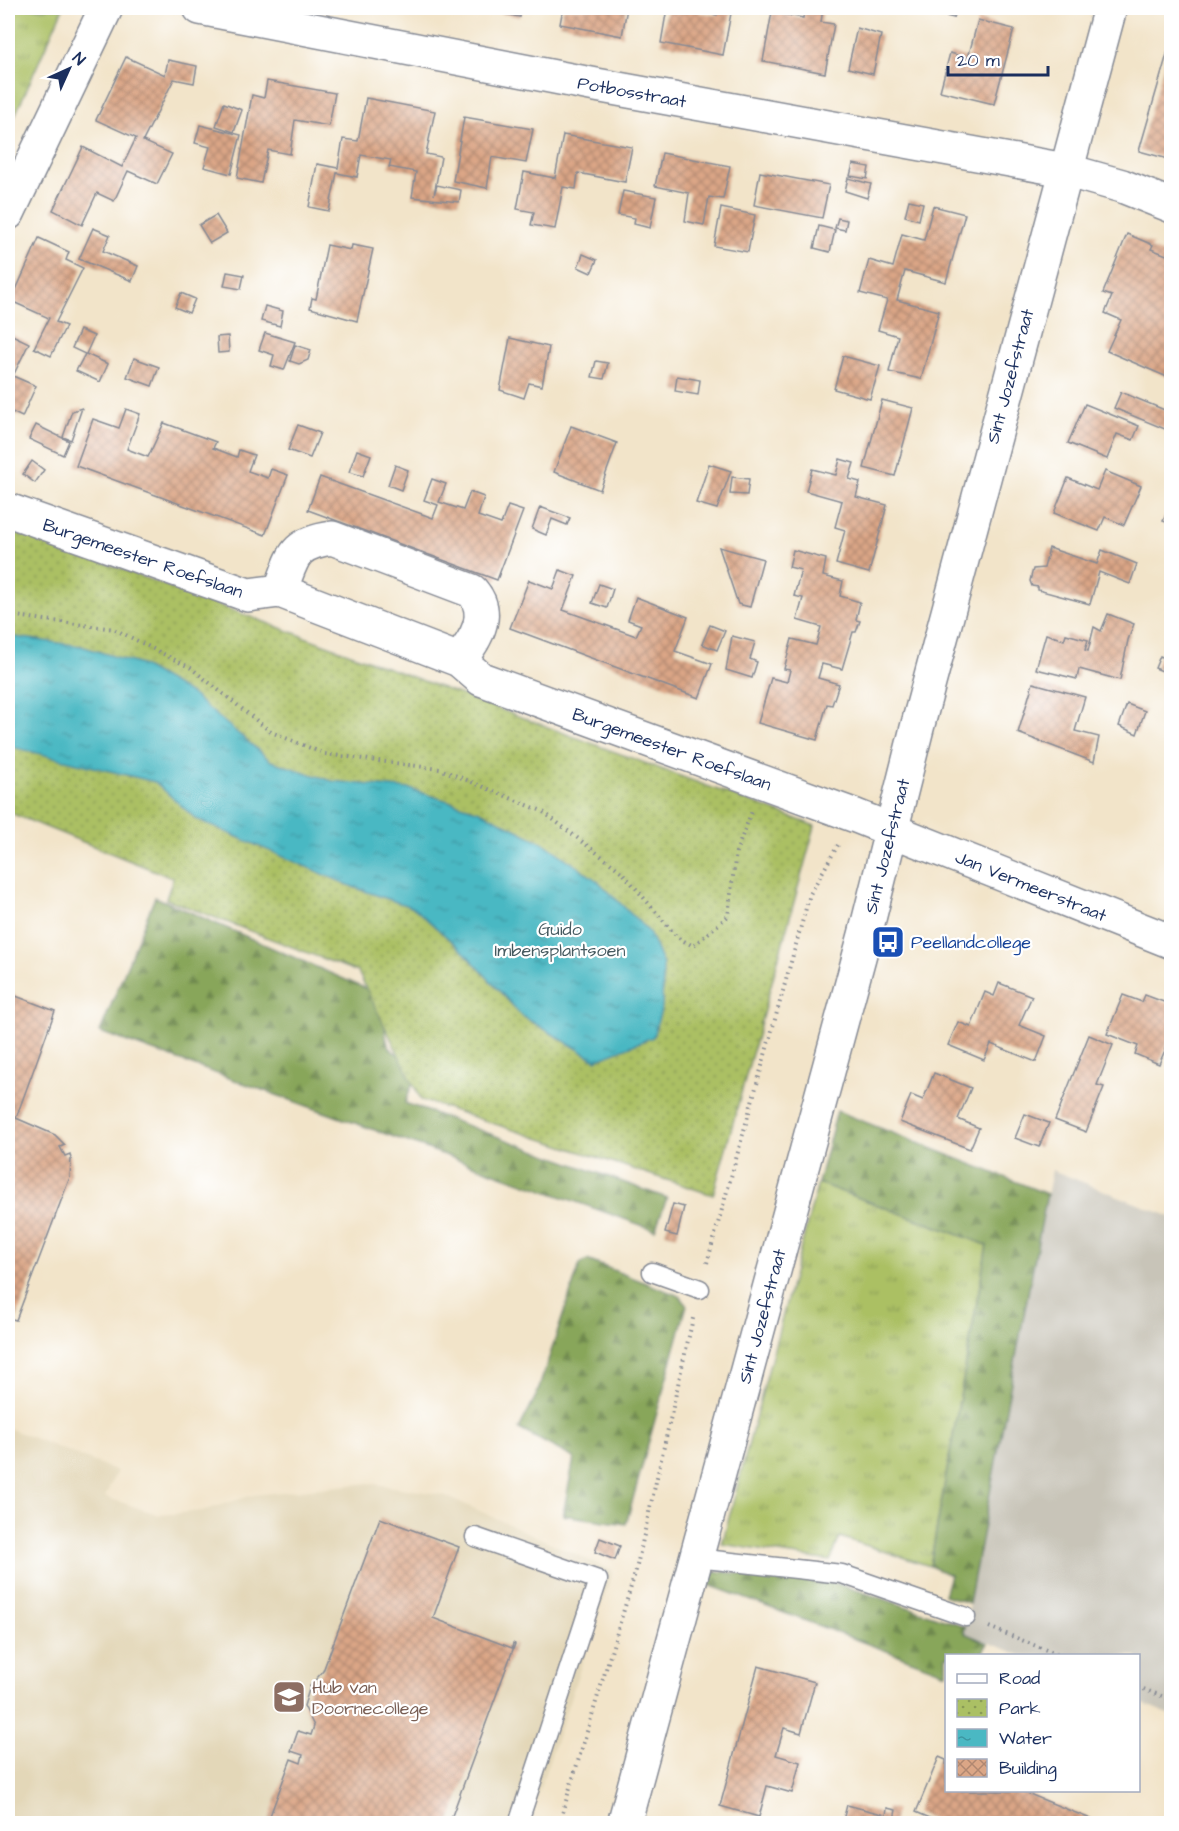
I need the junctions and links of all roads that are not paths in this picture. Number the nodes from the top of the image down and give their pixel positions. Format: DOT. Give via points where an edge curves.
graph roads {
  1 [pos="106,8"];
  2 [pos="200,8"];
  3 [pos="1110,8"];
  4 [pos="1065,170"];
  5 [pos="1172,206"];
  6 [pos="8,213"];
  7 [pos="8,510"];
  8 [pos="280,591"];
  9 [pos="459,660"];
  10 [pos="891,829"];
  11 [pos="1172,942"];
  12 [pos="652,1272"];
  13 [pos="700,1289"];
  14 [pos="476,1537"];
  15 [pos="696,1558"];
  16 [pos="966,1617"];
  17 [pos="518,1824"];
  18 [pos="624,1824"];
  1 -- 6 [label="street"];
  2 -- 4 [label="street, Potbosstraat" via="596,86"];
  3 -- 4 [label="street, Sint Jozefstraat"];
  4 -- 5 [label="street, Potbosstraat" via="1122,186"];
  4 -- 10 [label="street, Sint Jozefstraat"];
  7 -- 8 [label="street, Burgemeester Roefslaan" via="248,595"];
  8 -- 9 [label="street, Burgemeester Roefslaan"];
  8 -- 9 [label="street" via="296,550 332,538 472,591 482,602 483,617 470,648"];
  9 -- 10 [label="street, Burgemeester Roefslaan" via="481,679"];
  10 -- 11 [label="street, Jan Vermeerstraat"];
  10 -- 15 [label="street, Sint Jozefstraat"];
  12 -- 13 [label="lane"];
  14 -- 17 [label="lane" via="598,1580"];
  15 -- 16 [label="lane" via="842,1574"];
  15 -- 18 [label="street, Sint Jozefstraat"];
}
